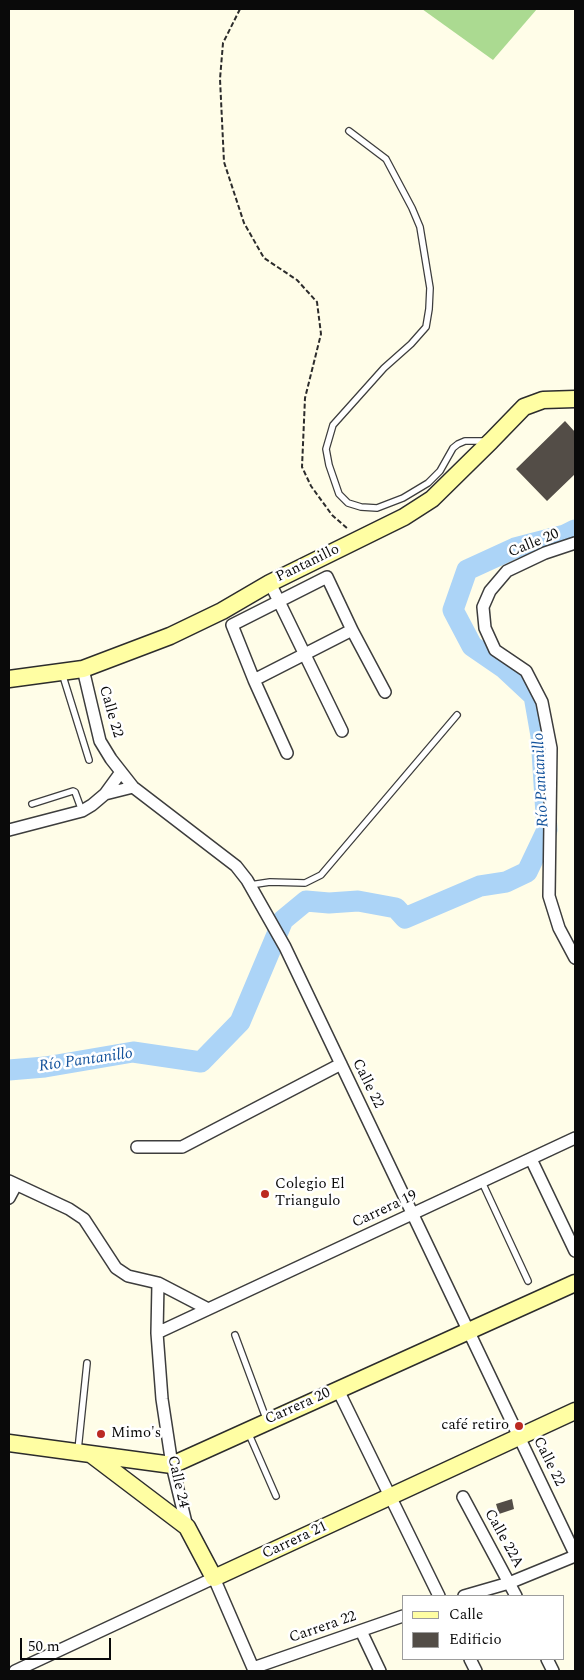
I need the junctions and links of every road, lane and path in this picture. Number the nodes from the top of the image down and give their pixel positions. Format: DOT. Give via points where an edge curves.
graph roads {
  1 [pos="240,9"];
  2 [pos="348,132"];
  3 [pos="575,399"];
  4 [pos="492,441"];
  5 [pos="359,538"];
  6 [pos="575,544"];
  7 [pos="270,583"];
  8 [pos="280,600"];
  9 [pos="352,630"];
  10 [pos="305,654"];
  11 [pos="83,669"];
  12 [pos="61,671"];
  13 [pos="9,679"];
  14 [pos="254,680"];
  15 [pos="385,692"];
  16 [pos="457,715"];
  17 [pos="342,731"];
  18 [pos="287,753"];
  19 [pos="89,760"];
  20 [pos="121,772"];
  21 [pos="133,787"];
  22 [pos="105,794"];
  23 [pos="32,804"];
  24 [pos="82,811"];
  25 [pos="9,830"];
  26 [pos="250,885"];
  27 [pos="575,958"];
  28 [pos="341,1064"];
  29 [pos="575,1138"];
  30 [pos="137,1147"];
  31 [pos="531,1159"];
  32 [pos="482,1182"];
  33 [pos="13,1183"];
  34 [pos="9,1198"];
  35 [pos="412,1214"];
  36 [pos="575,1251"];
  37 [pos="528,1281"];
  38 [pos="158,1282"];
  39 [pos="575,1283"];
  40 [pos="208,1309"];
  41 [pos="468,1331"];
  42 [pos="157,1333"];
  43 [pos="235,1334"];
  44 [pos="87,1363"];
  45 [pos="338,1390"];
  46 [pos="575,1411"];
  47 [pos="267,1421"];
  48 [pos="247,1430"];
  49 [pos="519,1437"];
  50 [pos="9,1443"];
  51 [pos="84,1453"];
  52 [pos="172,1465"];
  53 [pos="276,1496"];
  54 [pos="390,1497"];
  55 [pos="463,1497"];
  56 [pos="187,1527"];
  57 [pos="575,1555"];
  58 [pos="214,1578"];
  59 [pos="509,1583"];
  60 [pos="439,1595"];
  61 [pos="467,1595"];
  62 [pos="515,1595"];
  63 [pos="402,1616"];
  64 [pos="362,1631"];
  65 [pos="547,1660"];
  66 [pos="253,1670"];
  67 [pos="15,1671"];
  68 [pos="269,1671"];
  69 [pos="380,1671"];
  70 [pos="553,1671"];
  1 -- 5 [label="path" via="223,43 220,79 224,162 244,223 264,258 297,280 317,302 321,334 305,398 302,467 332,515"];
  2 -- 4 [label="lane" via="386,159 412,208 420,227 430,288 430,309 426,327 333,425 326,450 339,494 348,504 377,508 428,483 458,444"];
  3 -- 4 [label="main road, Pantanillo" via="543,400 524,407"];
  4 -- 5 [label="main road, Pantanillo" via="432,499 404,517"];
  5 -- 7 [label="main road, Pantanillo"];
  6 -- 27 [label="street, Calle 20" via="545,553 507,571 490,591 483,607 485,628 496,650 526,671 542,702 551,748 549,896 559,928"];
  7 -- 8 [label="street"];
  7 -- 11 [label="main road, Pantanillo" via="170,636"];
  8 -- 9 [label="street" via="328,577"];
  8 -- 10 [label="street"];
  8 -- 14 [label="street" via="232,625"];
  9 -- 10 [label="street"];
  9 -- 15 [label="street"];
  10 -- 14 [label="street"];
  10 -- 17 [label="street"];
  11 -- 12 [label="main road, Pantanillo"];
  11 -- 20 [label="street, Calle 22" via="100,741"];
  12 -- 13 [label="main road, Pantanillo"];
  12 -- 19 [label="lane"];
  14 -- 18 [label="street"];
  16 -- 26 [label="lane" via="322,875 305,882"];
  20 -- 21 [label="street, Calle 22"];
  20 -- 22 [label="street"];
  21 -- 22 [label="street"];
  21 -- 26 [label="street, Calle 22" via="236,866"];
  22 -- 24 [label="street"];
  23 -- 24 [label="lane" via="73,791"];
  24 -- 25 [label="street"];
  26 -- 28 [label="street, Calle 22"];
  28 -- 30 [label="street" via="182,1147"];
  28 -- 35 [label="street, Calle 22"];
  29 -- 31 [label="street, Carrera 19"];
  31 -- 32 [label="street, Carrera 19"];
  31 -- 36 [label="street"];
  32 -- 35 [label="street, Carrera 19"];
  32 -- 37 [label="lane"];
  33 -- 34 [label="street"];
  33 -- 38 [label="street" via="84,1219 116,1268 128,1276"];
  35 -- 40 [label="street, Carrera 19"];
  35 -- 41 [label="street, Calle 22"];
  38 -- 40 [label="street"];
  38 -- 42 [label="street, Calle 24"];
  39 -- 41 [label="main road, Carrera 20"];
  40 -- 42 [label="street, Carrera 19"];
  41 -- 45 [label="main road, Carrera 20"];
  41 -- 49 [label="street, Calle 22"];
  42 -- 52 [label="street, Calle 24"];
  43 -- 47 [label="lane"];
  44 -- 51 [label="lane"];
  45 -- 47 [label="main road, Carrera 20"];
  45 -- 54 [label="street"];
  46 -- 49 [label="main road, Carrera 21"];
  47 -- 48 [label="main road, Carrera 20"];
  48 -- 52 [label="main road, Carrera 20"];
  48 -- 53 [label="lane"];
  49 -- 54 [label="main road, Carrera 21"];
  49 -- 57 [label="street, Calle 22"];
  50 -- 51 [label="main road"];
  51 -- 52 [label="main road"];
  51 -- 56 [label="main road"];
  52 -- 56 [label="street, Calle 24"];
  54 -- 58 [label="main road, Carrera 21"];
  54 -- 60 [label="street"];
  55 -- 59 [label="street, Calle 22A"];
  56 -- 58 [label="main road, Calle 24"];
  57 -- 59 [label="street"];
  58 -- 66 [label="street, Calle 24"];
  58 -- 67 [label="street, Carrera 21"];
  59 -- 61 [label="street"];
  59 -- 62 [label="street, Calle 22A"];
  63 -- 64 [label="street, Carrera 22"];
  64 -- 66 [label="street, Carrera 22"];
  64 -- 69 [label="street"];
  65 -- 70 [label="street"];
  66 -- 68 [label="street"];
}
